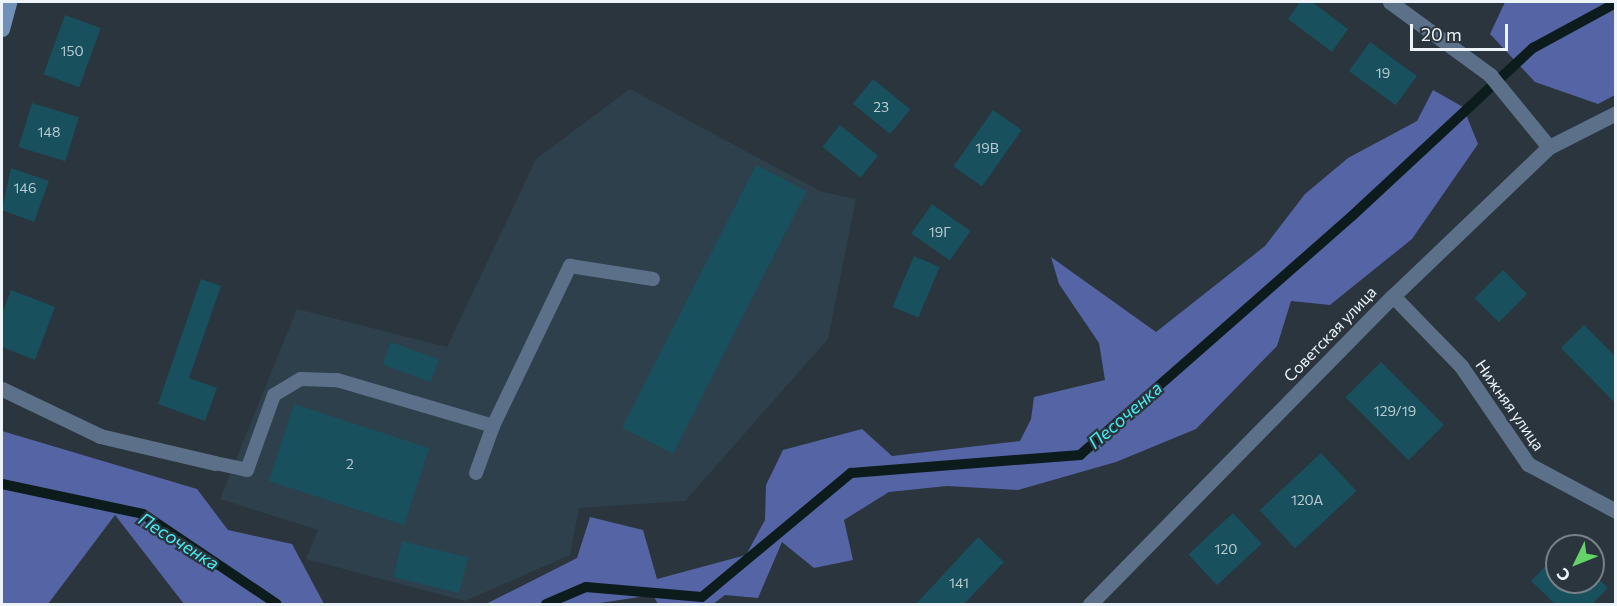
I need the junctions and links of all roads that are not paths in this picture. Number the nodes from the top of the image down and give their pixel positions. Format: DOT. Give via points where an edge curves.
graph roads {
  1 [pos="9,2"];
  2 [pos="1390,2"];
  3 [pos="2,29"];
  4 [pos="1616,113"];
  5 [pos="1550,147"];
  6 [pos="653,279"];
  7 [pos="1393,296"];
  8 [pos="2,389"];
  9 [pos="493,426"];
  10 [pos="215,463"];
  11 [pos="476,473"];
  12 [pos="1616,512"];
  13 [pos="1090,604"];
  1 -- 3 [label="main road"];
  2 -- 5 [label="street" via="1490,75"];
  4 -- 5 [label="street, Советская улица"];
  5 -- 7 [label="street, Советская улица"];
  6 -- 9 [label="lane" via="570,266"];
  7 -- 12 [label="street, Нижняя улица" via="1461,366 1528,464"];
  7 -- 13 [label="street, Советская улица"];
  8 -- 10 [label="street" via="100,436"];
  9 -- 10 [label="lane" via="337,380 301,379 274,395 247,470"];
  9 -- 11 [label="lane"];
}
